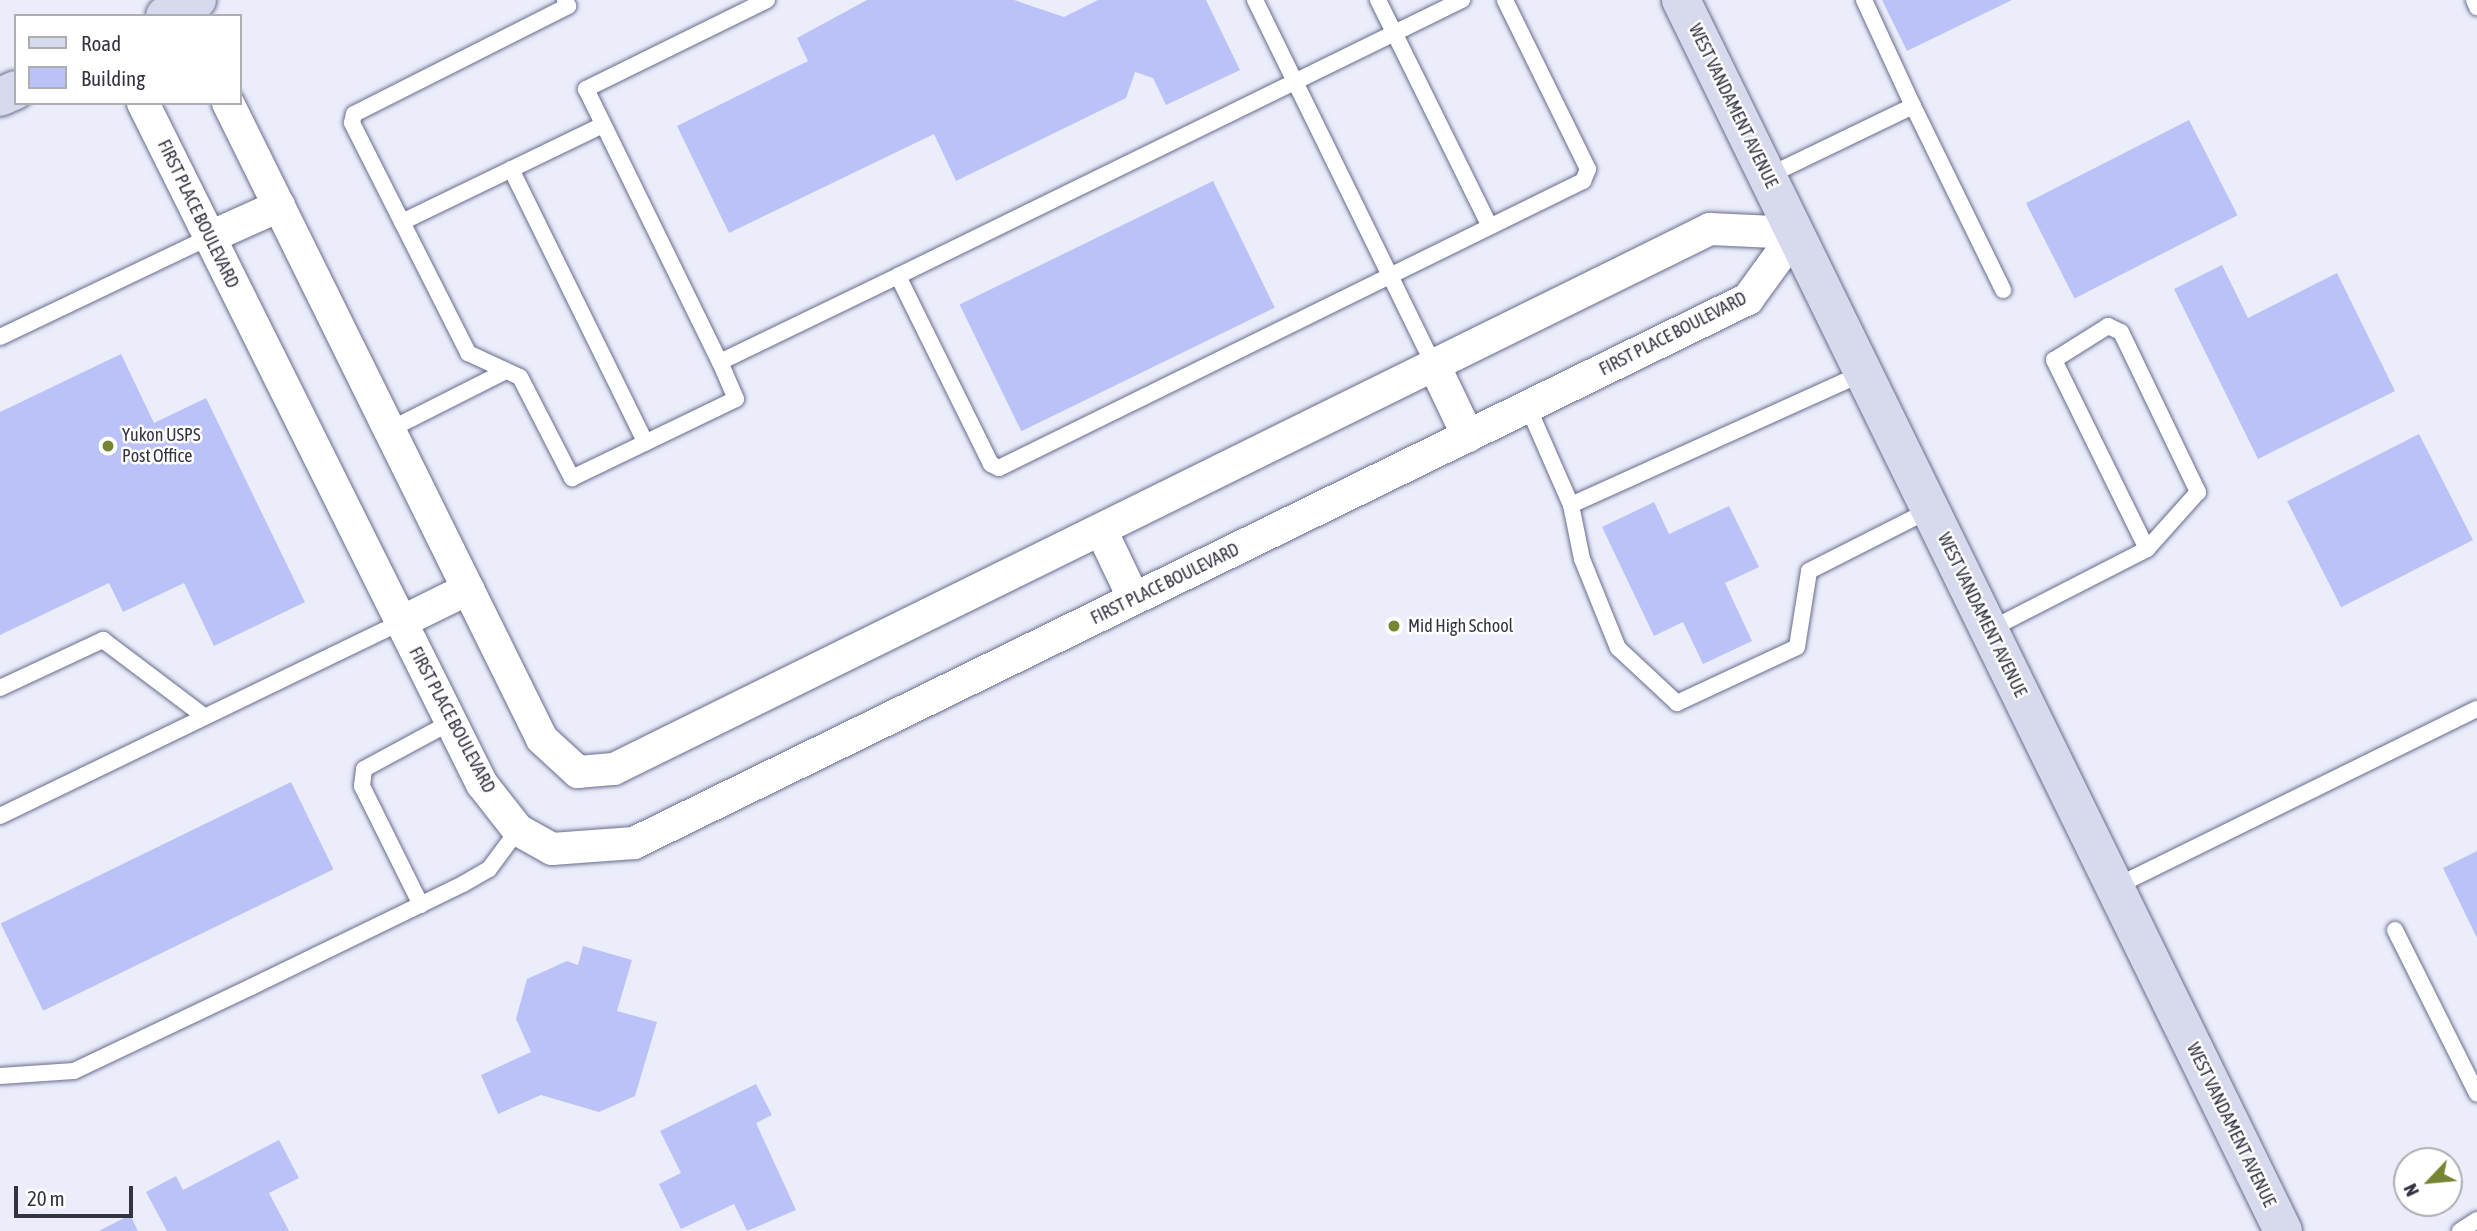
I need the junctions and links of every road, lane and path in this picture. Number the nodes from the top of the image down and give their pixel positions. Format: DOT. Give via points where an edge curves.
graph roads {
  1 [pos="197,0"];
  2 [pos="767,0"];
  3 [pos="1255,0"];
  4 [pos="1378,0"];
  5 [pos="1462,0"];
  6 [pos="1506,0"];
  7 [pos="1681,0"];
  8 [pos="1864,0"];
  9 [pos="2474,0"];
  10 [pos="571,2"];
  11 [pos="2477,7"];
  12 [pos="169,14"];
  13 [pos="1395,33"];
  14 [pos="1294,80"];
  15 [pos="144,105"];
  16 [pos="229,105"];
  17 [pos="1913,106"];
  18 [pos="603,125"];
  19 [pos="511,170"];
  20 [pos="1768,176"];
  21 [pos="279,206"];
  22 [pos="402,222"];
  23 [pos="1489,225"];
  24 [pos="1796,233"];
  25 [pos="210,237"];
  26 [pos="1388,273"];
  27 [pos="898,276"];
  28 [pos="2003,290"];
  29 [pos="0,337"];
  30 [pos="720,362"];
  31 [pos="1434,365"];
  32 [pos="506,371"];
  33 [pos="1864,373"];
  34 [pos="1528,407"];
  35 [pos="389,430"];
  36 [pos="1468,436"];
  37 [pos="646,443"];
  38 [pos="1571,505"];
  39 [pos="1931,509"];
  40 [pos="1101,530"];
  41 [pos="2147,549"];
  42 [pos="468,589"];
  43 [pos="1135,599"];
  44 [pos="401,622"];
  45 [pos="1989,630"];
  46 [pos="0,688"];
  47 [pos="2477,709"];
  48 [pos="204,716"];
  49 [pos="451,722"];
  50 [pos="0,816"];
  51 [pos="518,830"];
  52 [pos="2115,887"];
  53 [pos="421,905"];
  54 [pos="2395,930"];
  55 [pos="0,1076"];
  56 [pos="2477,1094"];
  57 [pos="2477,1220"];
  58 [pos="2283,1231"];
  59 [pos="2460,1231"];
  1 -- 12 [label="street"];
  2 -- 18 [label="lane" via="588,86"];
  3 -- 14 [label="lane"];
  4 -- 13 [label="lane"];
  5 -- 13 [label="lane"];
  6 -- 23 [label="lane" via="1587,177"];
  7 -- 20 [label="street, WEST VANDAMENT AVENUE"];
  8 -- 17 [label="lane"];
  9 -- 11 [label="lane"];
  10 -- 22 [label="lane" via="351,117"];
  13 -- 14 [label="lane"];
  13 -- 23 [label="lane"];
  14 -- 26 [label="lane"];
  14 -- 27 [label="lane"];
  15 -- 25 [label="street, FIRST PLACE BOULEVARD"];
  16 -- 21 [label="street"];
  17 -- 20 [label="lane"];
  17 -- 28 [label="lane"];
  18 -- 19 [label="lane"];
  18 -- 30 [label="lane"];
  19 -- 22 [label="lane"];
  19 -- 37 [label="lane"];
  20 -- 24 [label="street, WEST VANDAMENT AVENUE"];
  21 -- 25 [label="street"];
  21 -- 35 [label="street"];
  22 -- 32 [label="lane" via="468,353"];
  23 -- 26 [label="lane"];
  24 -- 31 [label="street" via="1710,229"];
  24 -- 33 [label="street, WEST VANDAMENT AVENUE"];
  24 -- 34 [label="street, FIRST PLACE BOULEVARD" via="1748,299"];
  25 -- 29 [label="lane"];
  25 -- 44 [label="street, FIRST PLACE BOULEVARD"];
  26 -- 27 [label="lane" via="999,468 991,464"];
  26 -- 31 [label="lane"];
  27 -- 30 [label="lane"];
  30 -- 37 [label="lane" via="736,399"];
  31 -- 36 [label="street"];
  31 -- 40 [label="street"];
  32 -- 35 [label="lane"];
  32 -- 37 [label="lane" via="520,377 572,478"];
  33 -- 38 [label="lane"];
  33 -- 39 [label="street, WEST VANDAMENT AVENUE"];
  34 -- 36 [label="street, FIRST PLACE BOULEVARD"];
  34 -- 38 [label="lane"];
  35 -- 42 [label="street"];
  36 -- 43 [label="street, FIRST PLACE BOULEVARD"];
  38 -- 39 [label="lane" via="1582,559 1618,648 1678,703 1797,647 1809,571"];
  39 -- 45 [label="street, WEST VANDAMENT AVENUE"];
  40 -- 42 [label="street" via="614,769 578,772 542,739"];
  40 -- 43 [label="street"];
  41 -- 41 [label="lane" via="2054,360 2108,326 2120,332 2197,492"];
  41 -- 45 [label="lane"];
  42 -- 44 [label="street"];
  43 -- 51 [label="street, FIRST PLACE BOULEVARD" via="634,843 552,849"];
  44 -- 48 [label="lane"];
  44 -- 49 [label="street, FIRST PLACE BOULEVARD"];
  45 -- 52 [label="street, WEST VANDAMENT AVENUE"];
  46 -- 48 [label="lane" via="103,640"];
  47 -- 52 [label="lane"];
  48 -- 50 [label="lane"];
  49 -- 51 [label="street, FIRST PLACE BOULEVARD" via="482,785"];
  49 -- 53 [label="lane" via="364,769 362,786"];
  51 -- 53 [label="lane" via="489,869"];
  52 -- 58 [label="street, WEST VANDAMENT AVENUE"];
  53 -- 55 [label="lane" via="74,1071"];
  54 -- 56 [label="lane"];
  57 -- 59 [label="lane"];
}
